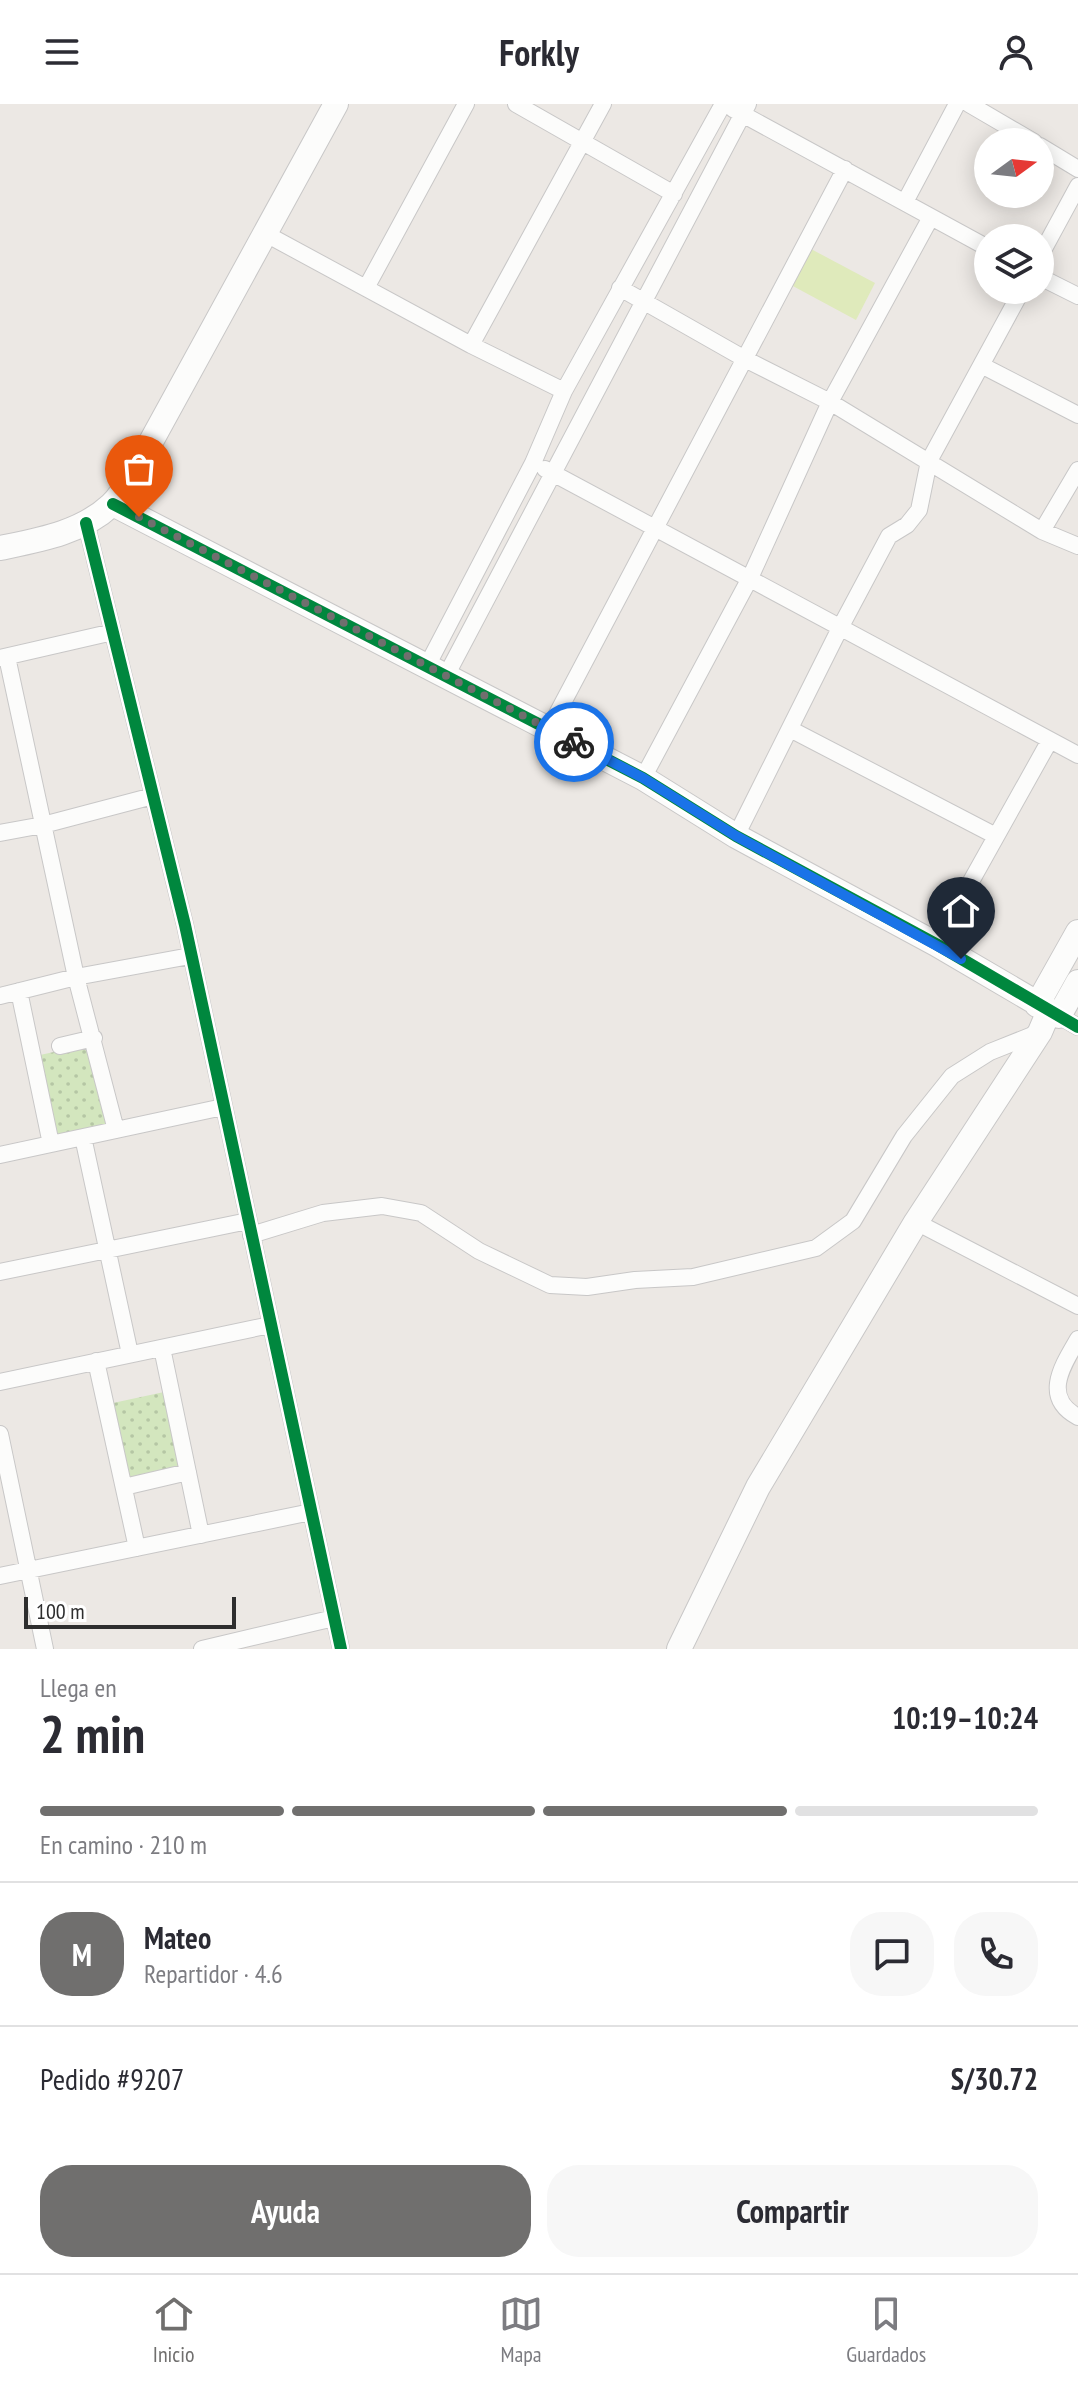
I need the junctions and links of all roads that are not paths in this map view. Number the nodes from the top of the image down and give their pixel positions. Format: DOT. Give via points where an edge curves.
graph roads {
  1 [pos="336,104"];
  2 [pos="466,104"];
  3 [pos="516,104"];
  4 [pos="603,104"];
  5 [pos="724,104"];
  6 [pos="957,104"];
  7 [pos="969,104"];
  8 [pos="1008,104"];
  9 [pos="745,109"];
  10 [pos="999,120"];
  11 [pos="1012,128"];
  12 [pos="583,141"];
  13 [pos="1054,154"];
  14 [pos="845,169"];
  15 [pos="1078,169"];
  16 [pos="1078,186"];
  17 [pos="674,194"];
  18 [pos="905,202"];
  19 [pos="931,217"];
  20 [pos="1054,230"];
  21 [pos="266,234"];
  22 [pos="974,240"];
  23 [pos="1054,284"];
  24 [pos="366,288"];
  25 [pos="620,288"];
  26 [pos="1078,296"];
  27 [pos="644,302"];
  28 [pos="1015,304"];
  29 [pos="471,345"];
  30 [pos="745,359"];
  31 [pos="983,366"];
  32 [pos="564,391"];
  33 [pos="830,402"];
  34 [pos="1078,415"];
  35 [pos="929,461"];
  36 [pos="533,463"];
  37 [pos="1078,470"];
  38 [pos="554,473"];
  39 [pos="113,504"];
  40 [pos="86,523"];
  41 [pos="656,528"];
  42 [pos="1042,531"];
  43 [pos="1078,546"];
  44 [pos="0,548"];
  45 [pos="750,578"];
  46 [pos="840,628"];
  47 [pos="113,632"];
  48 [pos="3,657"];
  49 [pos="436,671"];
  50 [pos="549,729"];
  51 [pos="790,729"];
  52 [pos="1050,740"];
  53 [pos="1078,755"];
  54 [pos="643,778"];
  55 [pos="153,796"];
  56 [pos="43,825"];
  57 [pos="0,833"];
  58 [pos="736,836"];
  59 [pos="996,836"];
  60 [pos="1078,932"];
  61 [pos="936,944"];
  62 [pos="190,956"];
  63 [pos="76,977"];
  64 [pos="1078,982"];
  65 [pos="19,991"];
  66 [pos="0,996"];
  67 [pos="1053,1018"];
  68 [pos="94,1038"];
  69 [pos="60,1046"];
  70 [pos="223,1107"];
  71 [pos="116,1130"];
  72 [pos="83,1137"];
  73 [pos="51,1144"];
  74 [pos="0,1155"];
  75 [pos="916,1222"];
  76 [pos="249,1228"];
  77 [pos="107,1250"];
  78 [pos="0,1272"];
  79 [pos="1078,1306"];
  80 [pos="270,1325"];
  81 [pos="1078,1339"];
  82 [pos="162,1348"];
  83 [pos="130,1354"];
  84 [pos="96,1361"];
  85 [pos="0,1382"];
  86 [pos="1078,1417"];
  87 [pos="0,1434"];
  88 [pos="188,1472"];
  89 [pos="124,1487"];
  90 [pos="311,1512"];
  91 [pos="201,1535"];
  92 [pos="137,1548"];
  93 [pos="28,1570"];
  94 [pos="0,1576"];
  95 [pos="334,1618"];
  96 [pos="45,1649"];
  97 [pos="202,1649"];
  98 [pos="341,1649"];
  99 [pos="679,1649"];
  1 -- 21 [label="street"];
  2 -- 24 [label="street"];
  3 -- 12 [label="street"];
  4 -- 12 [label="street"];
  5 -- 9 [label="street"];
  5 -- 17 [label="street"];
  6 -- 18 [label="street"];
  7 -- 10 [label="street"];
  8 -- 10 [label="street"];
  9 -- 14 [label="street"];
  9 -- 27 [label="street"];
  10 -- 11 [label="street"];
  12 -- 17 [label="street"];
  12 -- 29 [label="street"];
  13 -- 15 [label="street"];
  14 -- 18 [label="street"];
  14 -- 30 [label="street"];
  16 -- 20 [label="street"];
  17 -- 25 [label="street"];
  18 -- 19 [label="street"];
  19 -- 22 [label="street"];
  19 -- 33 [label="street"];
  21 -- 24 [label="street"];
  21 -- 39 [label="street"];
  23 -- 26 [label="street"];
  24 -- 29 [label="street"];
  25 -- 27 [label="street"];
  25 -- 32 [label="street"];
  27 -- 30 [label="street"];
  27 -- 38 [label="street"];
  28 -- 31 [label="street"];
  29 -- 32 [label="street"];
  30 -- 33 [label="street"];
  30 -- 41 [label="street"];
  31 -- 34 [label="street"];
  31 -- 35 [label="street"];
  32 -- 36 [label="street"];
  33 -- 35 [label="street"];
  33 -- 45 [label="street"];
  35 -- 42 [label="street"];
  35 -- 46 [label="street" via="919,510 889,536"];
  36 -- 38 [label="street"];
  36 -- 49 [label="street"];
  37 -- 42 [label="street"];
  38 -- 41 [label="street"];
  38 -- 49 [label="street"];
  39 -- 40 [label="street"];
  39 -- 49 [label="street"];
  40 -- 44 [label="street"];
  40 -- 47 [label="street"];
  41 -- 45 [label="street"];
  41 -- 50 [label="street"];
  42 -- 43 [label="street"];
  45 -- 46 [label="street"];
  45 -- 54 [label="street"];
  46 -- 51 [label="street"];
  46 -- 52 [label="street"];
  47 -- 48 [label="street"];
  47 -- 55 [label="street"];
  48 -- 56 [label="street"];
  49 -- 50 [label="street"];
  50 -- 54 [label="street"];
  51 -- 58 [label="street"];
  51 -- 59 [label="street"];
  52 -- 53 [label="street"];
  52 -- 59 [label="street"];
  54 -- 58 [label="street"];
  55 -- 56 [label="street"];
  55 -- 62 [label="street"];
  56 -- 57 [label="street"];
  56 -- 63 [label="street"];
  58 -- 61 [label="street"];
  59 -- 61 [label="street"];
  60 -- 67 [label="street"];
  61 -- 67 [label="street"];
  62 -- 63 [label="street"];
  62 -- 70 [label="street"];
  63 -- 65 [label="street"];
  63 -- 68 [label="street"];
  64 -- 67 [label="street"];
  65 -- 66 [label="street"];
  65 -- 73 [label="street"];
  67 -- 75 [label="street"];
  67 -- 76 [label="street" via="952,1076 904,1136 853,1221 816,1248 693,1277 587,1287 550,1285 479,1251 421,1213 382,1206"];
  68 -- 69 [label="street"];
  68 -- 71 [label="street"];
  70 -- 71 [label="street"];
  70 -- 76 [label="street"];
  71 -- 72 [label="street"];
  72 -- 73 [label="street"];
  72 -- 77 [label="street"];
  73 -- 74 [label="street"];
  75 -- 79 [label="street"];
  75 -- 99 [label="street" via="758,1487"];
  76 -- 77 [label="street"];
  76 -- 80 [label="street"];
  77 -- 78 [label="street"];
  77 -- 83 [label="street"];
  80 -- 82 [label="street"];
  80 -- 90 [label="street"];
  81 -- 86 [label="street" via="1059,1370 1058,1385 1067,1411"];
  82 -- 83 [label="street"];
  82 -- 88 [label="street"];
  83 -- 84 [label="street"];
  84 -- 85 [label="street"];
  84 -- 89 [label="street"];
  87 -- 93 [label="street"];
  88 -- 89 [label="street"];
  88 -- 91 [label="street"];
  89 -- 92 [label="street"];
  90 -- 91 [label="street"];
  90 -- 95 [label="street"];
  91 -- 92 [label="street"];
  92 -- 93 [label="street"];
  93 -- 94 [label="street"];
  93 -- 96 [label="street"];
  95 -- 97 [label="street"];
  95 -- 98 [label="street"];
}
